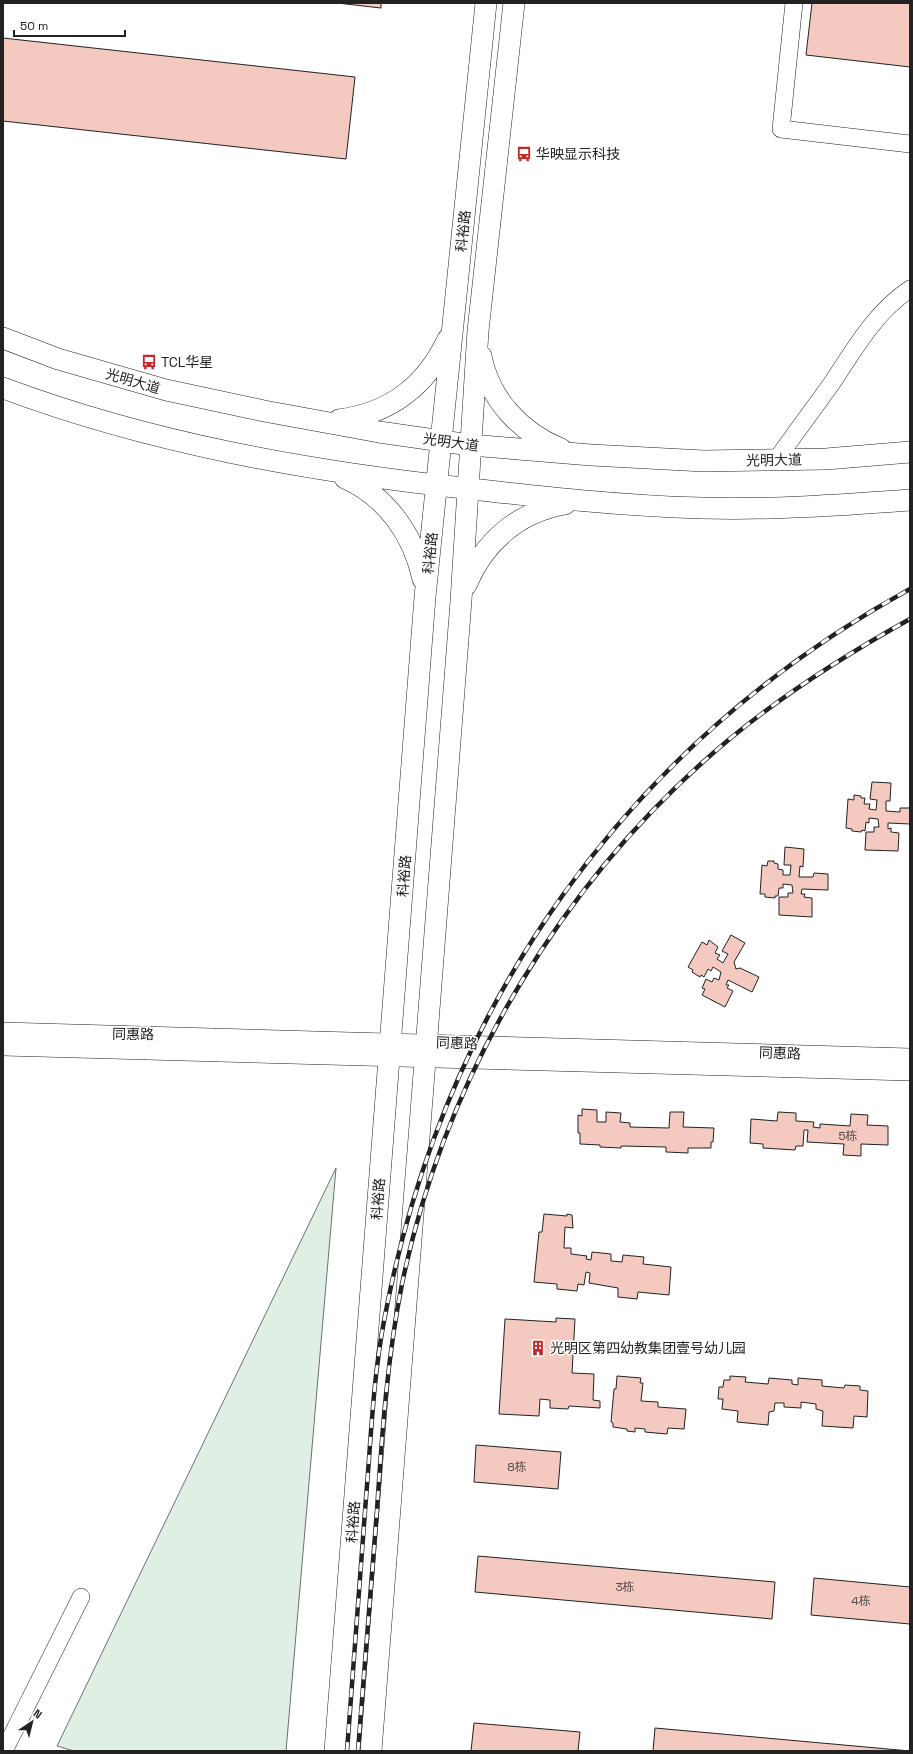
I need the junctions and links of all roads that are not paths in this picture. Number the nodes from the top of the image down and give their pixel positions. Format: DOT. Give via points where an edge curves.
graph roads {
  1 [pos="486,3"];
  2 [pos="514,3"];
  3 [pos="794,3"];
  4 [pos="910,144"];
  5 [pos="910,289"];
  6 [pos="453,324"];
  7 [pos="478,331"];
  8 [pos="3,338"];
  9 [pos="3,388"];
  10 [pos="321,421"];
  11 [pos="441,441"];
  12 [pos="470,445"];
  13 [pos="910,452"];
  14 [pos="591,456"];
  15 [pos="776,460"];
  16 [pos="315,468"];
  17 [pos="437,485"];
  18 [pos="468,489"];
  19 [pos="910,500"];
  20 [pos="587,502"];
  21 [pos="425,597"];
  22 [pos="461,601"];
  23 [pos="3,1031"];
  24 [pos="3,1047"];
  25 [pos="390,1049"];
  26 [pos="426,1050"];
  27 [pos="910,1057"];
  28 [pos="910,1072"];
  29 [pos="81,1597"];
  30 [pos="4,1751"];
  31 [pos="336,1751"];
  32 [pos="371,1751"];
  1 -- 6 [label="main road, 科裕路"];
  2 -- 7 [label="main road, 科裕路"];
  3 -- 4 [label="street" via="781,129"];
  5 -- 15 [label="street" via="876,319"];
  6 -- 10 [label="main road" via="433,366 400,399 386,407 354,418"];
  6 -- 11 [label="main road, 科裕路"];
  7 -- 12 [label="main road, 科裕路"];
  7 -- 14 [label="main road" via="486,375 492,389 510,414 527,430 546,442"];
  8 -- 10 [label="main road, 光明大道" via="58,359 166,390"];
  9 -- 16 [label="main road" via="155,436"];
  10 -- 11 [label="main road, 光明大道"];
  11 -- 12 [label="main road, 光明大道"];
  11 -- 17 [label="main road, 科裕路"];
  12 -- 14 [label="main road, 光明大道"];
  12 -- 18 [label="main road, 科裕路"];
  13 -- 15 [label="main road, 光明大道"];
  14 -- 15 [label="main road, 光明大道" via="704,461"];
  16 -- 17 [label="main road" via="372,478"];
  16 -- 21 [label="main road" via="331,472 361,486 394,516 407,534 420,564"];
  17 -- 18 [label="main road"];
  17 -- 21 [label="main road, 科裕路"];
  18 -- 20 [label="main road"];
  18 -- 22 [label="main road, 科裕路"];
  19 -- 20 [label="main road" via="828,506 704,508"];
  20 -- 22 [label="main road" via="541,510 526,516 500,534 489,545 472,571"];
  21 -- 25 [label="main road, 科裕路"];
  22 -- 26 [label="main road, 科裕路"];
  23 -- 25 [label="street, 同惠路"];
  24 -- 25 [label="street, 同惠路"];
  25 -- 26 [label="street, 同惠路"];
  25 -- 31 [label="main road, 科裕路"];
  26 -- 27 [label="street, 同惠路"];
  26 -- 28 [label="street, 同惠路"];
  26 -- 32 [label="main road, 科裕路"];
  29 -- 30 [label="street"];
}
